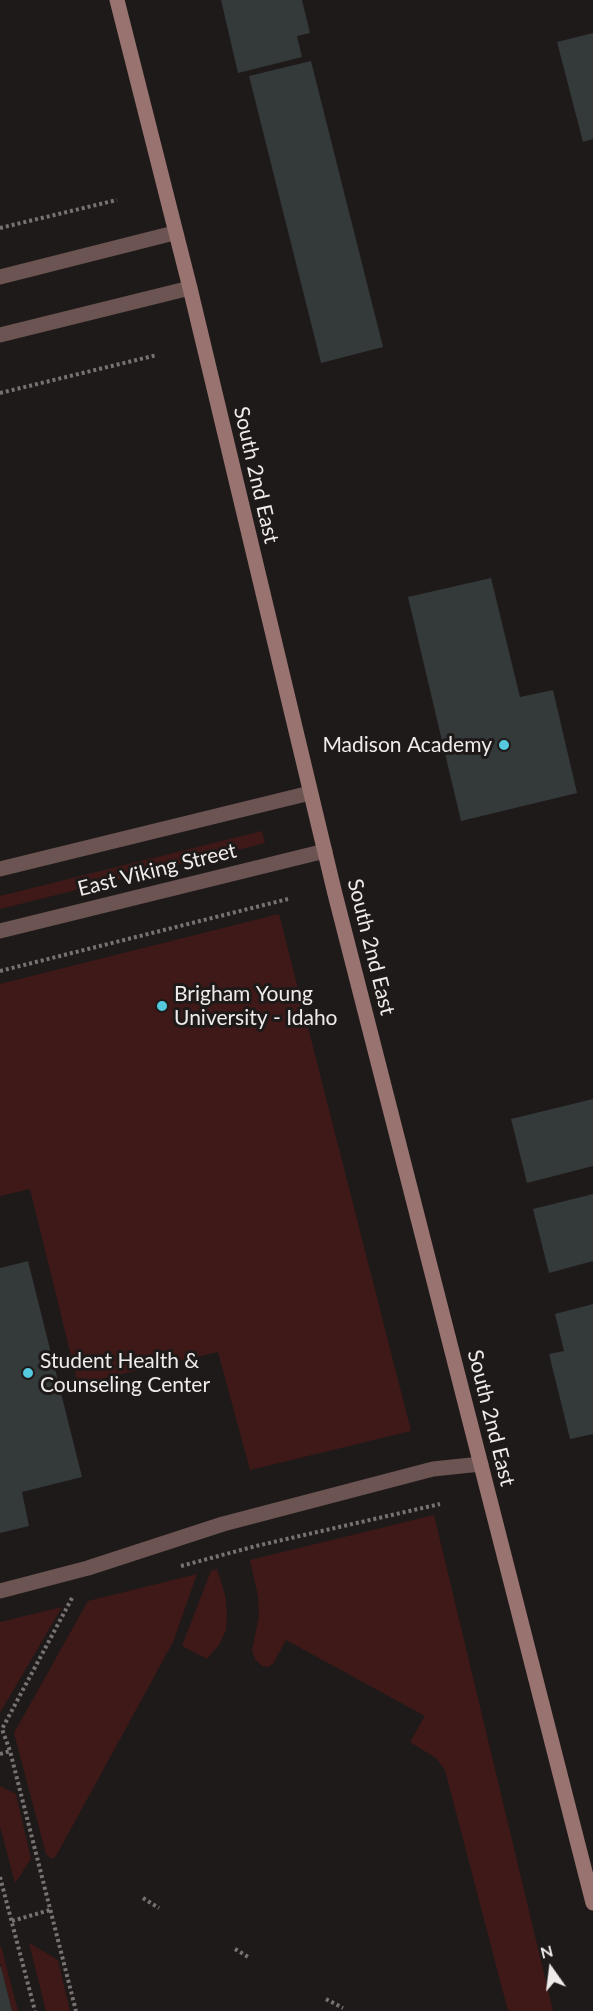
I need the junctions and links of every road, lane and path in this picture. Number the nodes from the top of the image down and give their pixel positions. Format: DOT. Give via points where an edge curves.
graph roads {
  1 [pos="117,0"];
  2 [pos="117,200"];
  3 [pos="0,228"];
  4 [pos="174,233"];
  5 [pos="0,277"];
  6 [pos="190,288"];
  7 [pos="0,335"];
  8 [pos="157,355"];
  9 [pos="0,393"];
  10 [pos="310,793"];
  11 [pos="325,851"];
  12 [pos="0,869"];
  13 [pos="288,899"];
  14 [pos="0,931"];
  15 [pos="0,971"];
  16 [pos="481,1464"];
  17 [pos="440,1504"];
  18 [pos="176,1567"];
  19 [pos="0,1591"];
  20 [pos="75,1593"];
  21 [pos="10,1751"];
  22 [pos="0,1754"];
  23 [pos="0,1877"];
  24 [pos="143,1898"];
  25 [pos="593,1903"];
  26 [pos="159,1908"];
  27 [pos="50,1910"];
  28 [pos="12,1921"];
  29 [pos="235,1949"];
  30 [pos="250,1958"];
  31 [pos="326,1999"];
  32 [pos="343,2008"];
  33 [pos="35,2011"];
  34 [pos="76,2011"];
  1 -- 4 [label="main road, South 2nd East"];
  2 -- 3 [label="path"];
  4 -- 5 [label="street"];
  4 -- 6 [label="main road, South 2nd East"];
  6 -- 7 [label="street"];
  6 -- 10 [label="main road, South 2nd East"];
  8 -- 9 [label="path"];
  10 -- 11 [label="main road, South 2nd East"];
  10 -- 12 [label="street"];
  11 -- 14 [label="street, East Viking Street"];
  11 -- 16 [label="main road, South 2nd East"];
  13 -- 15 [label="path"];
  16 -- 19 [label="street" via="433,1469 223,1524 88,1568"];
  16 -- 25 [label="main road, South 2nd East"];
  17 -- 18 [label="path"];
  20 -- 21 [label="path" via="2,1729"];
  21 -- 22 [label="path"];
  21 -- 27 [label="path"];
  23 -- 28 [label="path"];
  24 -- 26 [label="path"];
  27 -- 28 [label="path"];
  27 -- 34 [label="path"];
  28 -- 33 [label="path"];
  29 -- 30 [label="path"];
  31 -- 32 [label="path"];
}
